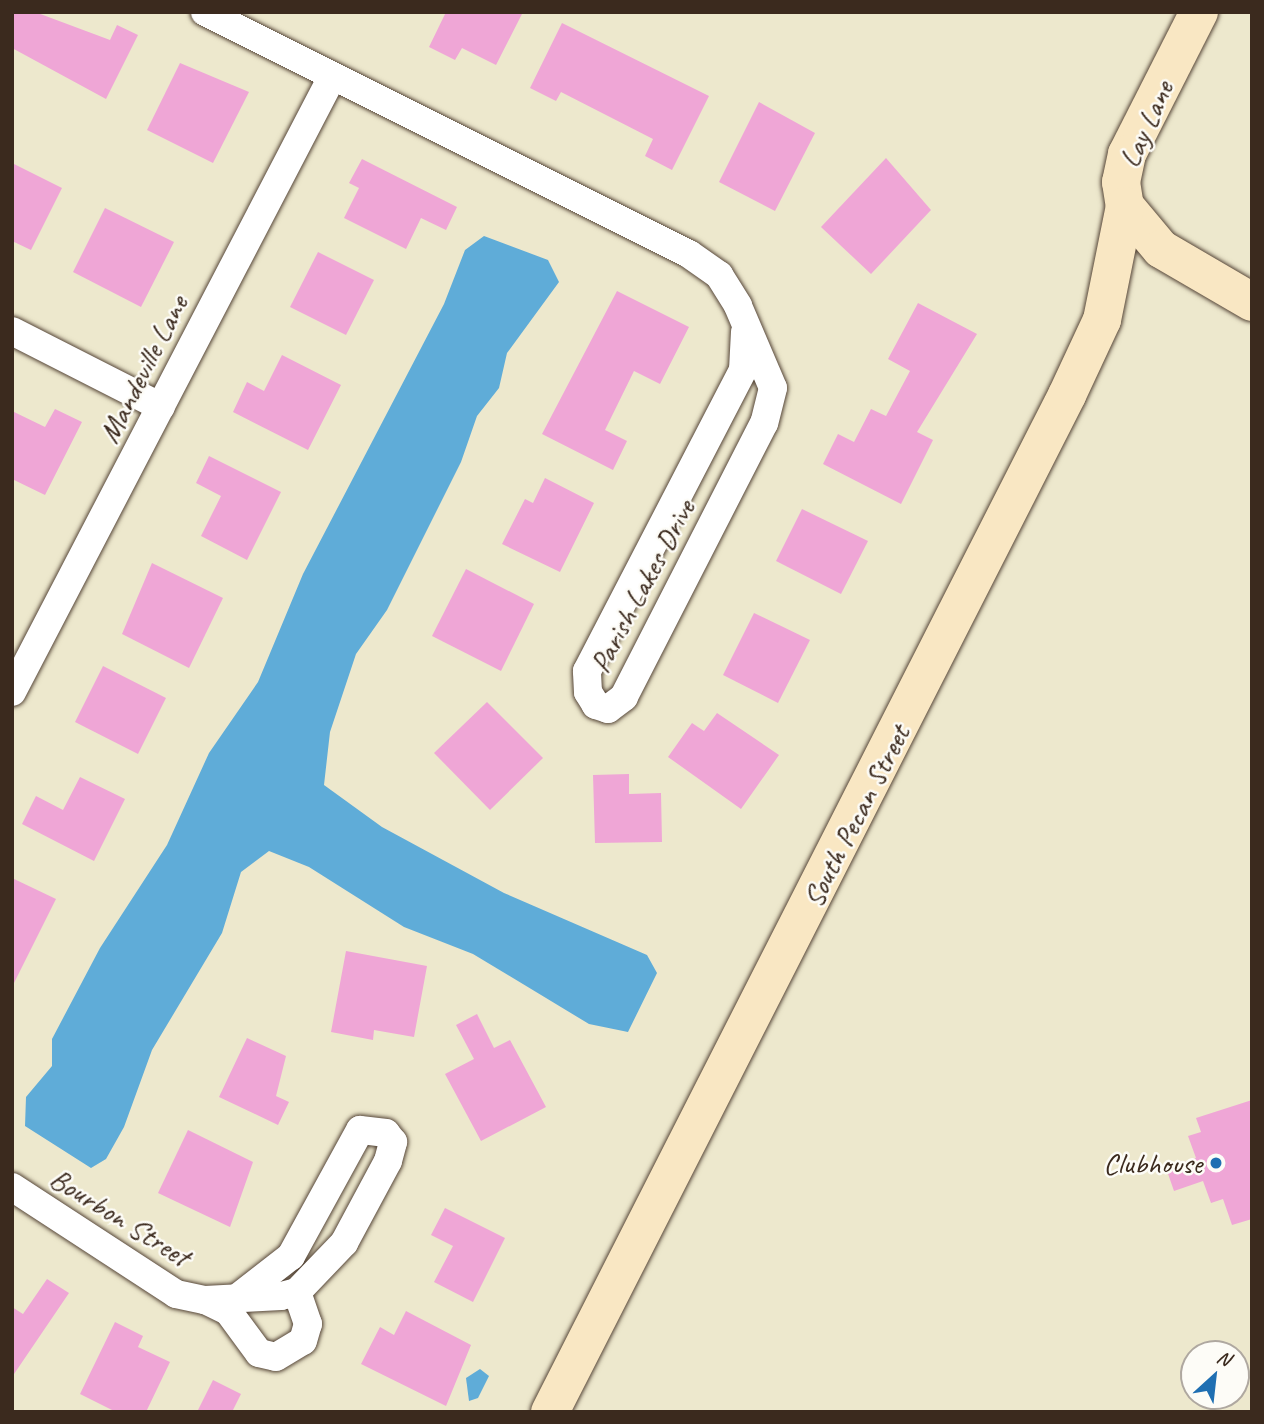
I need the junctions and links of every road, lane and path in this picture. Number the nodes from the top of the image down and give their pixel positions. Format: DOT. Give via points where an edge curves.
graph roads {
  1 [pos="205,12"];
  2 [pos="1199,12"];
  3 [pos="332,77"];
  4 [pos="1125,206"];
  5 [pos="1252,302"];
  6 [pos="12,331"];
  7 [pos="745,332"];
  8 [pos="161,407"];
  9 [pos="12,692"];
  10 [pos="12,1187"];
  11 [pos="297,1292"];
  12 [pos="237,1298"];
  13 [pos="205,1300"];
  14 [pos="550,1412"];
  1 -- 3 [label="street, Parish Lakes Drive"];
  2 -- 4 [label="street, Lay Lane" via="1127,154 1121,182"];
  3 -- 7 [label="street, Parish Lakes Drive" via="689,254 719,275"];
  3 -- 8 [label="street, Mandeville Lane"];
  4 -- 5 [label="street, Lay Lane" via="1161,249"];
  4 -- 14 [label="street, South Pecan Street" via="1102,320 1067,395"];
  6 -- 8 [label="street"];
  7 -- 7 [label="street, Parish Lakes Drive" via="743,370 587,671 588,692 596,705 608,709 624,697 764,423 773,388"];
  8 -- 9 [label="street, Mandeville Lane"];
  10 -- 13 [label="street, Bourbon Street" via="147,1278"];
  11 -- 12 [label="street, Bourbon Street"];
  11 -- 12 [label="street" via="344,1243 388,1161 393,1142 386,1133 360,1130 291,1256"];
  11 -- 13 [label="street" via="309,1324 303,1341 276,1357 259,1353 228,1311"];
  12 -- 13 [label="street, Bourbon Street"];
}
